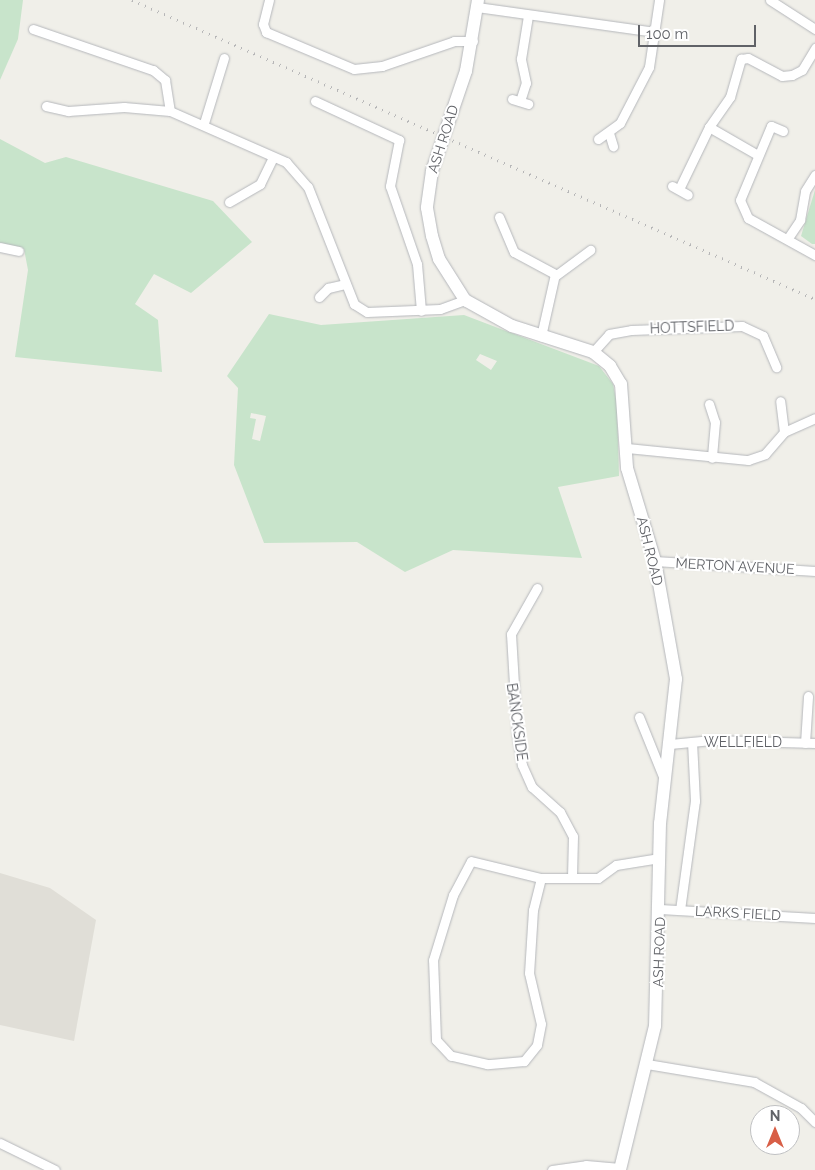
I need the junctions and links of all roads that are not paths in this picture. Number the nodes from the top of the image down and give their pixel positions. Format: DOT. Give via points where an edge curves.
graph roads {
  1 [pos="268,0"];
  2 [pos="659,0"];
  3 [pos="770,0"];
  4 [pos="478,4"];
  5 [pos="528,16"];
  6 [pos="33,29"];
  7 [pos="815,29"];
  8 [pos="655,32"];
  9 [pos="473,42"];
  10 [pos="815,48"];
  11 [pos="224,58"];
  12 [pos="315,101"];
  13 [pos="520,101"];
  14 [pos="46,106"];
  15 [pos="170,110"];
  16 [pos="204,123"];
  17 [pos="709,127"];
  18 [pos="783,131"];
  19 [pos="609,133"];
  20 [pos="598,139"];
  21 [pos="612,146"];
  22 [pos="756,154"];
  23 [pos="273,157"];
  24 [pos="815,175"];
  25 [pos="688,195"];
  26 [pos="229,202"];
  27 [pos="511,222"];
  28 [pos="788,238"];
  29 [pos="0,247"];
  30 [pos="590,250"];
  31 [pos="19,251"];
  32 [pos="815,255"];
  33 [pos="555,276"];
  34 [pos="345,284"];
  35 [pos="318,297"];
  36 [pos="465,300"];
  37 [pos="421,311"];
  38 [pos="541,336"];
  39 [pos="593,352"];
  40 [pos="776,367"];
  41 [pos="780,401"];
  42 [pos="709,404"];
  43 [pos="815,418"];
  44 [pos="784,432"];
  45 [pos="627,448"];
  46 [pos="712,458"];
  47 [pos="655,561"];
  48 [pos="815,571"];
  49 [pos="537,588"];
  50 [pos="808,696"];
  51 [pos="639,717"];
  52 [pos="692,742"];
  53 [pos="805,743"];
  54 [pos="815,743"];
  55 [pos="670,744"];
  56 [pos="665,780"];
  57 [pos="660,858"];
  58 [pos="572,876"];
  59 [pos="541,878"];
  60 [pos="660,909"];
  61 [pos="680,910"];
  62 [pos="815,918"];
  63 [pos="647,1064"];
  64 [pos="815,1122"];
  65 [pos="0,1143"];
  66 [pos="620,1169"];
  67 [pos="55,1170"];
  68 [pos="552,1170"];
  1 -- 9 [label="street" via="263,24 266,32 354,69 382,66 454,41"];
  2 -- 8 [label="street"];
  3 -- 7 [label="street"];
  4 -- 5 [label="street"];
  4 -- 9 [label="street, ASH ROAD"];
  5 -- 8 [label="street"];
  5 -- 13 [label="street" via="521,59 526,84"];
  6 -- 15 [label="street" via="153,70 165,80"];
  8 -- 19 [label="street" via="648,67 620,123"];
  9 -- 36 [label="street, ASH ROAD" via="435,158 428,202 439,259"];
  10 -- 17 [label="street" via="802,70 792,75 782,76 748,58 741,59 730,97"];
  11 -- 16 [label="street"];
  12 -- 37 [label="street" via="399,140 390,186 417,264"];
  14 -- 15 [label="street" via="68,111 124,107"];
  15 -- 16 [label="street"];
  16 -- 23 [label="street"];
  17 -- 22 [label="street"];
  17 -- 25 [label="street" via="676,187"];
  18 -- 22 [label="street" via="771,126"];
  19 -- 20 [label="street"];
  19 -- 21 [label="street"];
  22 -- 28 [label="street" via="741,189 743,210 748,218"];
  23 -- 26 [label="street" via="260,184"];
  23 -- 34 [label="street" via="286,162 308,188"];
  24 -- 28 [label="street" via="805,191 800,220"];
  27 -- 33 [label="street" via="500,221 514,252"];
  28 -- 32 [label="street"];
  29 -- 31 [label="street"];
  30 -- 33 [label="street"];
  33 -- 38 [label="street"];
  34 -- 35 [label="street" via="328,288"];
  34 -- 37 [label="street" via="354,304 367,312"];
  36 -- 37 [label="street"];
  36 -- 38 [label="street, ASH ROAD" via="482,313"];
  38 -- 39 [label="street, ASH ROAD"];
  39 -- 40 [label="street, HOTTSFIELD" via="609,334 631,330 742,326 763,336"];
  39 -- 45 [label="street, ASH ROAD" via="610,366 621,384"];
  41 -- 44 [label="street"];
  42 -- 46 [label="street" via="715,422"];
  43 -- 44 [label="street"];
  44 -- 46 [label="street" via="765,454 748,460"];
  45 -- 46 [label="street"];
  45 -- 47 [label="street, ASH ROAD" via="632,489"];
  47 -- 48 [label="street, MERTON AVENUE"];
  47 -- 55 [label="street, ASH ROAD" via="676,679"];
  49 -- 58 [label="street, BANCKSIDE" via="511,634 517,734 522,765 532,787 560,812 574,836"];
  50 -- 53 [label="street"];
  51 -- 56 [label="street"];
  52 -- 53 [label="street, WELLFIELD"];
  52 -- 55 [label="street, WELLFIELD"];
  52 -- 61 [label="street" via="695,801"];
  53 -- 54 [label="street, WELLFIELD"];
  55 -- 56 [label="street, ASH ROAD"];
  56 -- 57 [label="street, ASH ROAD"];
  57 -- 58 [label="street" via="616,865 598,878"];
  57 -- 60 [label="street, ASH ROAD"];
  58 -- 59 [label="street"];
  59 -- 59 [label="street" via="533,910 528,973 541,1024 537,1045 524,1062 486,1064 451,1056 436,1040 433,960 453,896 471,861"];
  60 -- 61 [label="street, LARKS FIELD"];
  60 -- 63 [label="street, ASH ROAD" via="656,1017"];
  61 -- 62 [label="street, LARKS FIELD"];
  63 -- 64 [label="street" via="754,1082 786,1098"];
  63 -- 66 [label="street, ASH ROAD"];
  65 -- 67 [label="street"];
  66 -- 68 [label="street" via="586,1165"];
}
